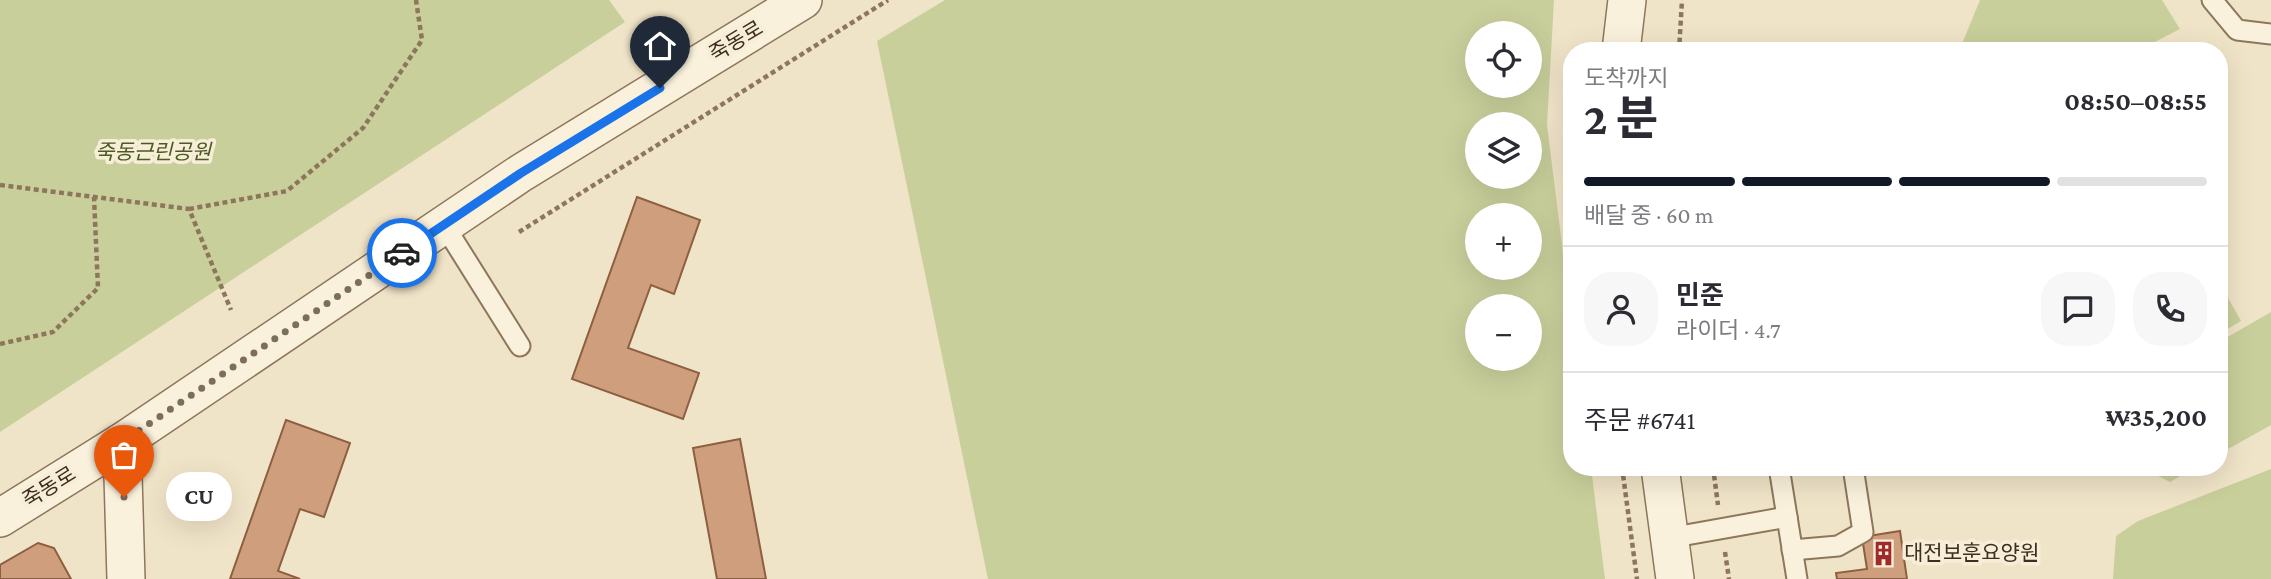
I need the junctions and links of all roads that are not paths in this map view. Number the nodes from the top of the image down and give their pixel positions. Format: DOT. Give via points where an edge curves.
graph roads {
  1 [pos="1627,0"];
  2 [pos="2213,0"];
  3 [pos="782,5"];
  4 [pos="2271,34"];
  5 [pos="1622,42"];
  6 [pos="444,225"];
  7 [pos="520,346"];
  8 [pos="122,442"];
  9 [pos="1661,476"];
  10 [pos="1780,476"];
  11 [pos="1854,476"];
  12 [pos="1787,517"];
  13 [pos="0,518"];
  14 [pos="1669,538"];
  15 [pos="1792,550"];
  16 [pos="127,579"];
  17 [pos="1675,579"];
  18 [pos="1797,579"];
  1 -- 5 [label="street"];
  2 -- 4 [label="lane" via="2237,30"];
  3 -- 6 [label="street, 죽동로"];
  6 -- 7 [label="lane"];
  6 -- 8 [label="street, 죽동로"];
  8 -- 13 [label="street, 죽동로"];
  8 -- 16 [label="street"];
  9 -- 14 [label="street"];
  10 -- 12 [label="lane"];
  11 -- 15 [label="lane" via="1863,532 1838,546"];
  12 -- 14 [label="lane"];
  12 -- 15 [label="lane"];
  14 -- 17 [label="street"];
  15 -- 18 [label="lane"];
}
